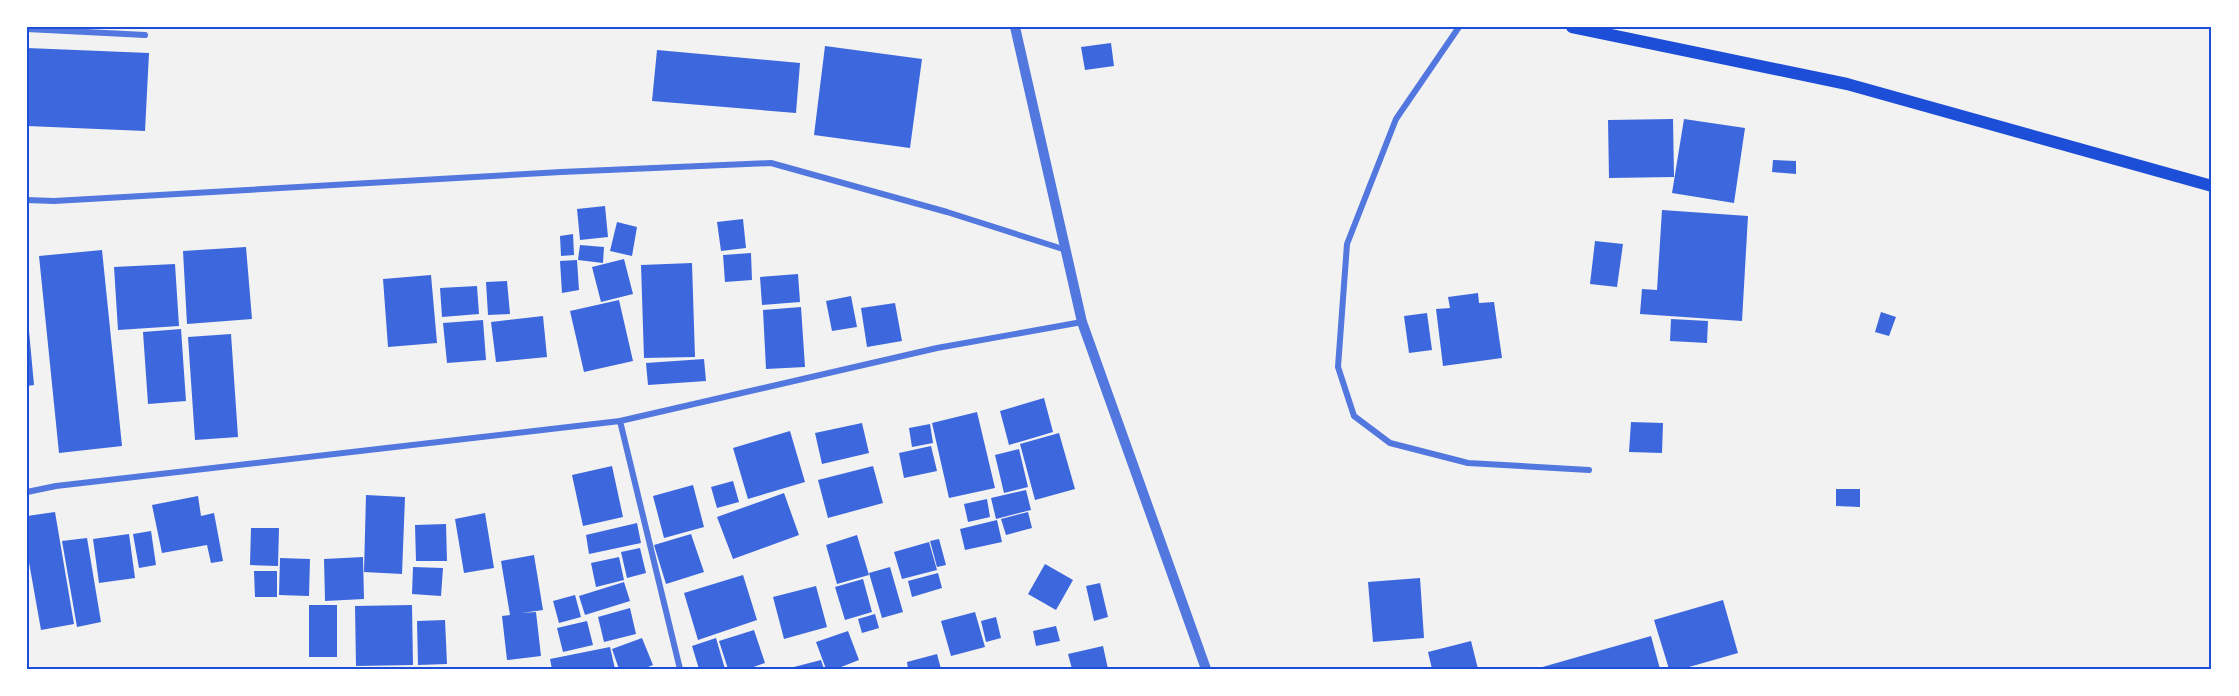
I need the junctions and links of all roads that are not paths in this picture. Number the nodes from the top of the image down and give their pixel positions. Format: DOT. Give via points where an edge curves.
graph roads {
  1 [pos="1015,27"];
  2 [pos="1459,27"];
  3 [pos="1572,27"];
  4 [pos="27,30"];
  5 [pos="145,35"];
  6 [pos="2212,186"];
  7 [pos="27,200"];
  8 [pos="1066,250"];
  9 [pos="1082,322"];
  10 [pos="620,421"];
  11 [pos="1589,471"];
  12 [pos="27,492"];
  13 [pos="680,669"];
  14 [pos="1206,669"];
  1 -- 8 [label="street"];
  2 -- 11 [label="street" via="1396,119 1347,244 1338,367 1354,416 1390,443 1468,464"];
  3 -- 6 [label="main road" via="1847,84"];
  4 -- 5 [label="street"];
  7 -- 8 [label="street" via="771,163"];
  8 -- 9 [label="street"];
  9 -- 10 [label="street" via="937,348"];
  9 -- 14 [label="street"];
  10 -- 12 [label="street"];
  10 -- 13 [label="street"];
}
